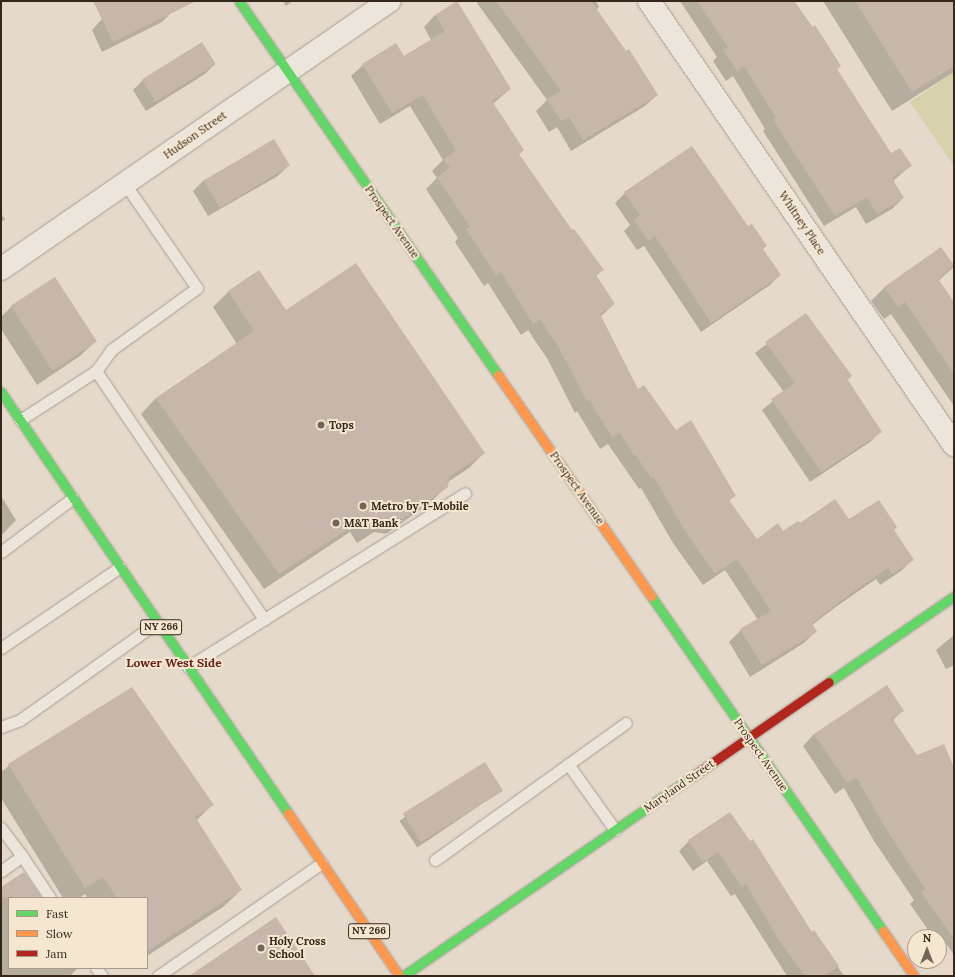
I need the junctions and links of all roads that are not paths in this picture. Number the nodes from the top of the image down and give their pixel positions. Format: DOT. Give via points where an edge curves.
graph roads {
  1 [pos="239,1"];
  2 [pos="389,1"];
  3 [pos="649,1"];
  4 [pos="288,72"];
  5 [pos="125,184"];
  6 [pos="1,269"];
  7 [pos="96,371"];
  8 [pos="1,392"];
  9 [pos="20,420"];
  10 [pos="954,445"];
  11 [pos="465,493"];
  12 [pos="73,498"];
  13 [pos="1,552"];
  14 [pos="120,567"];
  15 [pos="954,596"];
  16 [pos="264,619"];
  17 [pos="158,622"];
  18 [pos="1,648"];
  19 [pos="188,667"];
  20 [pos="626,724"];
  21 [pos="1,727"];
  22 [pos="749,737"];
  23 [pos="568,764"];
  24 [pos="1,828"];
  25 [pos="614,830"];
  26 [pos="22,856"];
  27 [pos="435,860"];
  28 [pos="322,863"];
  29 [pos="1,871"];
  30 [pos="49,897"];
  31 [pos="158,976"];
  32 [pos="399,976"];
  33 [pos="403,976"];
  34 [pos="914,976"];
  1 -- 4 [label="street, Prospect Avenue"];
  2 -- 4 [label="street, Hudson Street"];
  3 -- 10 [label="street, Whitney Place"];
  4 -- 5 [label="street, Hudson Street"];
  4 -- 22 [label="street, Prospect Avenue"];
  5 -- 6 [label="street, Hudson Street"];
  5 -- 7 [label="lane" via="197,288 111,350"];
  7 -- 9 [label="lane"];
  7 -- 16 [label="lane"];
  8 -- 9 [label="street, NY 266"];
  9 -- 12 [label="street, NY 266"];
  11 -- 16 [label="lane"];
  12 -- 13 [label="lane"];
  12 -- 14 [label="street, NY 266"];
  14 -- 17 [label="street, NY 266"];
  14 -- 18 [label="lane"];
  15 -- 22 [label="street, Maryland Street"];
  16 -- 19 [label="lane"];
  17 -- 19 [label="street, NY 266"];
  17 -- 21 [label="lane" via="20,720"];
  19 -- 28 [label="street, NY 266"];
  20 -- 23 [label="lane"];
  22 -- 25 [label="street, Maryland Street"];
  22 -- 34 [label="street, Prospect Avenue"];
  23 -- 25 [label="lane"];
  23 -- 27 [label="lane"];
  24 -- 26 [label="lane"];
  25 -- 33 [label="street, Maryland Street"];
  26 -- 29 [label="lane"];
  26 -- 30 [label="lane"];
  28 -- 31 [label="lane"];
  28 -- 32 [label="street, NY 266"];
}
